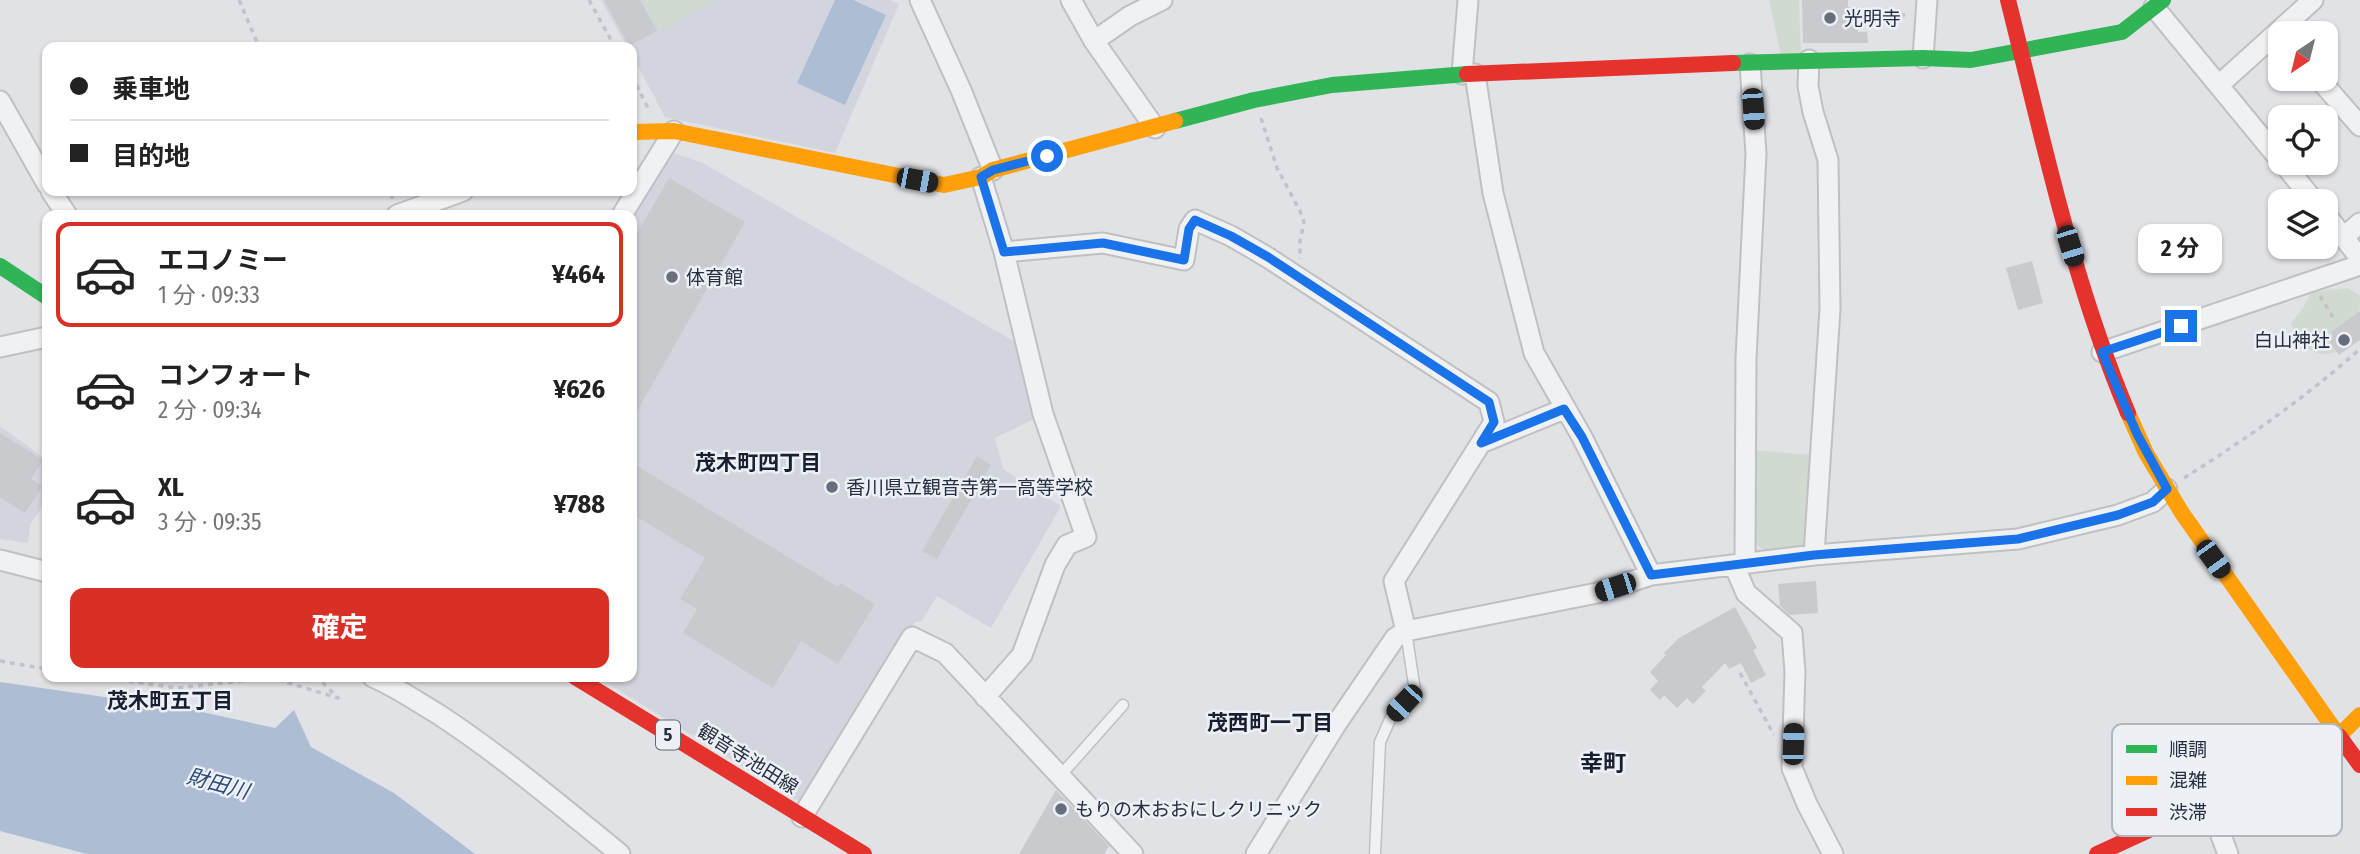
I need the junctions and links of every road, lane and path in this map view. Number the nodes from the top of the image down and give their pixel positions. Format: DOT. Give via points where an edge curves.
graph roads {
  1 [pos="239,0"];
  2 [pos="589,0"];
  3 [pos="920,0"];
  4 [pos="1071,0"];
  5 [pos="1162,0"];
  6 [pos="1468,0"];
  7 [pos="2008,0"];
  8 [pos="2313,0"];
  9 [pos="2158,4"];
  10 [pos="1926,7"];
  11 [pos="1860,15"];
  12 [pos="2292,21"];
  13 [pos="1094,41"];
  14 [pos="257,42"];
  15 [pos="612,42"];
  16 [pos="2268,43"];
  17 [pos="2020,52"];
  18 [pos="1923,58"];
  19 [pos="1809,60"];
  20 [pos="1749,64"];
  21 [pos="1468,74"];
  22 [pos="637,85"];
  23 [pos="2219,85"];
  24 [pos="2329,91"];
  25 [pos="1254,100"];
  26 [pos="0,101"];
  27 [pos="2360,126"];
  28 [pos="1155,128"];
  29 [pos="665,130"];
  30 [pos="637,132"];
  31 [pos="2268,145"];
  32 [pos="987,173"];
  33 [pos="42,175"];
  34 [pos="2293,175"];
  35 [pos="637,185"];
  36 [pos="2304,189"];
  37 [pos="449,196"];
  38 [pos="411,210"];
  39 [pos="2360,223"];
  40 [pos="2338,230"];
  41 [pos="2344,237"];
  42 [pos="1004,252"];
  43 [pos="2360,258"];
  44 [pos="2360,265"];
  45 [pos="0,266"];
  46 [pos="1300,278"];
  47 [pos="2312,282"];
  48 [pos="42,294"];
  49 [pos="2336,322"];
  50 [pos="42,338"];
  51 [pos="0,347"];
  52 [pos="2360,349"];
  53 [pos="2102,352"];
  54 [pos="1564,409"];
  55 [pos="1481,443"];
  56 [pos="2167,489"];
  57 [pos="1814,555"];
  58 [pos="0,560"];
  59 [pos="1740,564"];
  60 [pos="42,571"];
  61 [pos="1651,575"];
  62 [pos="1406,631"];
  63 [pos="0,661"];
  64 [pos="42,668"];
  65 [pos="1740,673"];
  66 [pos="134,682"];
  67 [pos="232,682"];
  68 [pos="286,682"];
  69 [pos="321,682"];
  70 [pos="384,682"];
  71 [pos="583,682"];
  72 [pos="985,697"];
  73 [pos="1123,705"];
  74 [pos="2360,715"];
  75 [pos="2330,724"];
  76 [pos="2342,733"];
  77 [pos="2342,740"];
  78 [pos="2360,765"];
  79 [pos="1792,768"];
  80 [pos="1061,775"];
  81 [pos="802,817"];
  82 [pos="2137,836"];
  83 [pos="2221,836"];
  84 [pos="1123,848"];
  85 [pos="620,854"];
  86 [pos="863,854"];
  87 [pos="1256,854"];
  88 [pos="1375,854"];
  89 [pos="1833,854"];
  90 [pos="2097,854"];
  91 [pos="2228,854"];
  1 -- 14 [label="path"];
  2 -- 15 [label="path"];
  3 -- 32 [label="street" via="961,90"];
  4 -- 13 [label="street"];
  5 -- 13 [label="street"];
  6 -- 21 [label="street"];
  7 -- 17 [label="street"];
  8 -- 12 [label="street"];
  9 -- 17 [label="street" via="2122,32"];
  9 -- 23 [label="street"];
  10 -- 11 [label="path"];
  10 -- 18 [label="street"];
  13 -- 28 [label="street"];
  16 -- 23 [label="street"];
  17 -- 18 [label="street" via="1971,60"];
  17 -- 53 [label="street"];
  18 -- 19 [label="street"];
  19 -- 20 [label="street"];
  19 -- 57 [label="street" via="1808,86 1828,160 1830,310"];
  20 -- 21 [label="street"];
  20 -- 59 [label="street" via="1756,154"];
  21 -- 25 [label="street" via="1332,85"];
  21 -- 54 [label="street" via="1534,353"];
  22 -- 29 [label="path"];
  23 -- 31 [label="street"];
  24 -- 27 [label="street"];
  25 -- 28 [label="street"];
  25 -- 46 [label="path" via="1277,167 1304,222"];
  26 -- 33 [label="street"];
  28 -- 32 [label="street"];
  29 -- 30 [label="street"];
  29 -- 32 [label="street" via="944,185"];
  29 -- 35 [label="street"];
  32 -- 42 [label="street"];
  34 -- 36 [label="street"];
  37 -- 38 [label="street"];
  39 -- 41 [label="street"];
  40 -- 41 [label="street"];
  41 -- 43 [label="street"];
  42 -- 46 [label="street" via="1103,243 1184,260 1195,220"];
  42 -- 72 [label="street" via="1042,414 1086,537 1067,545 1055,565 1022,655"];
  44 -- 47 [label="street"];
  45 -- 48 [label="street"];
  46 -- 55 [label="street" via="1489,402 1494,422"];
  47 -- 49 [label="path"];
  47 -- 53 [label="street"];
  50 -- 51 [label="street"];
  52 -- 56 [label="path" via="2279,415"];
  53 -- 56 [label="street" via="2137,434"];
  54 -- 55 [label="street"];
  54 -- 61 [label="street"];
  55 -- 62 [label="street" via="1394,581"];
  56 -- 57 [label="street" via="2153,502 2118,515 2018,539"];
  56 -- 75 [label="street"];
  57 -- 59 [label="street"];
  58 -- 60 [label="street"];
  59 -- 61 [label="street"];
  59 -- 79 [label="street" via="1746,593 1792,633"];
  61 -- 62 [label="street" via="1597,593"];
  62 -- 87 [label="street" via="1395,638 1335,726"];
  62 -- 88 [label="lane" via="1415,691 1392,715 1380,742"];
  63 -- 64 [label="path"];
  65 -- 79 [label="path"];
  66 -- 67 [label="path" via="177,688"];
  68 -- 69 [label="path" via="338,698"];
  70 -- 85 [label="street" via="500,758"];
  71 -- 81 [label="street, 観音寺池田線 / 5"];
  72 -- 80 [label="street"];
  72 -- 81 [label="street" via="945,653 912,637"];
  73 -- 80 [label="lane"];
  74 -- 76 [label="street"];
  77 -- 78 [label="street"];
  79 -- 89 [label="street"];
  80 -- 84 [label="street"];
  81 -- 86 [label="street, 観音寺池田線 / 5"];
  82 -- 90 [label="street"];
  83 -- 91 [label="street"];
}
